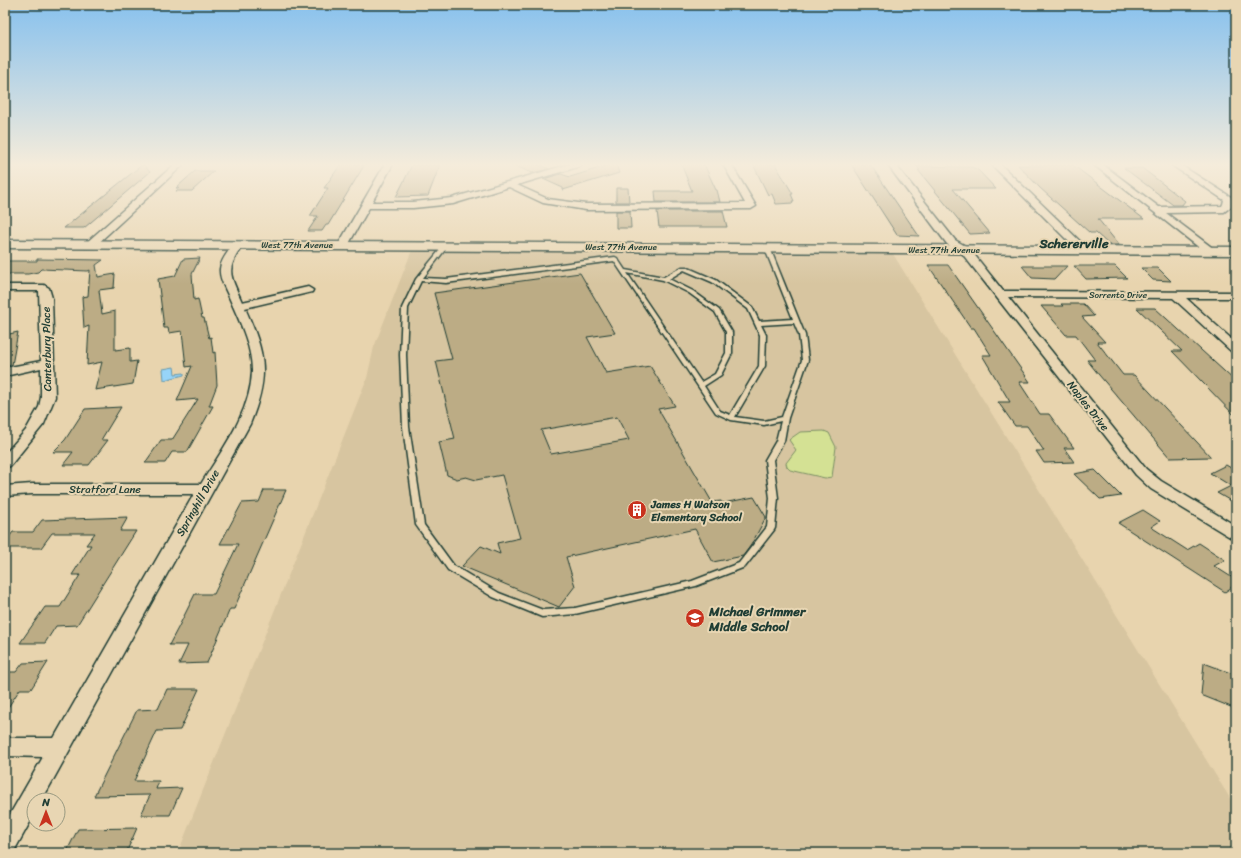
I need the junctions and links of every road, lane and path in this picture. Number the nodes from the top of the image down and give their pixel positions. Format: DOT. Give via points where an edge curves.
graph roads {
  1 [pos="135,204"];
  2 [pos="433,204"];
  3 [pos="566,204"];
  4 [pos="750,204"];
  5 [pos="922,204"];
  6 [pos="1036,204"];
  7 [pos="1149,204"];
  8 [pos="1228,204"];
  9 [pos="365,205"];
  10 [pos="1157,210"];
  11 [pos="5,244"];
  12 [pos="91,244"];
  13 [pos="238,245"];
  14 [pos="343,245"];
  15 [pos="446,246"];
  16 [pos="768,248"];
  17 [pos="965,250"];
  18 [pos="1083,250"];
  19 [pos="1210,251"];
  20 [pos="1236,251"];
  21 [pos="617,253"];
  22 [pos="623,271"];
  23 [pos="419,279"];
  24 [pos="665,279"];
  25 [pos="5,288"];
  26 [pos="308,290"];
  27 [pos="1000,294"];
  28 [pos="1176,295"];
  29 [pos="1236,295"];
  30 [pos="238,306"];
  31 [pos="796,321"];
  32 [pos="757,323"];
  33 [pos="1236,349"];
  34 [pos="48,363"];
  35 [pos="5,372"];
  36 [pos="700,385"];
  37 [pos="731,418"];
  38 [pos="786,418"];
  39 [pos="5,463"];
  40 [pos="205,489"];
  41 [pos="5,491"];
  42 [pos="1236,533"];
  43 [pos="5,747"];
  44 [pos="58,748"];
  45 [pos="5,845"];
  1 -- 12 [label="street"];
  2 -- 9 [label="street"];
  3 -- 4 [label="street" via="586,207 751,206"];
  5 -- 17 [label="street, Naples Drive" via="951,242"];
  6 -- 18 [label="street"];
  7 -- 10 [label="street"];
  8 -- 10 [label="street" via="1224,209"];
  9 -- 14 [label="street"];
  10 -- 19 [label="street"];
  11 -- 12 [label="street, West 77th Avenue"];
  12 -- 13 [label="street, West 77th Avenue"];
  13 -- 14 [label="street, West 77th Avenue"];
  13 -- 30 [label="street, Springhill Drive" via="224,267"];
  14 -- 15 [label="street, West 77th Avenue"];
  15 -- 21 [label="street, West 77th Avenue"];
  15 -- 23 [label="lane"];
  16 -- 17 [label="street, West 77th Avenue"];
  16 -- 21 [label="street, West 77th Avenue"];
  16 -- 31 [label="lane"];
  17 -- 18 [label="street, West 77th Avenue"];
  17 -- 27 [label="street, Naples Drive"];
  18 -- 19 [label="street, West 77th Avenue"];
  19 -- 20 [label="street, West 77th Avenue"];
  21 -- 22 [label="lane"];
  21 -- 23 [label="lane" via="446,281"];
  22 -- 24 [label="lane"];
  22 -- 36 [label="lane"];
  23 -- 38 [label="lane" via="405,308 403,355 406,426 420,525 451,568 496,595 542,614 575,611 692,584 742,565 771,528 774,498 769,460 780,441"];
  24 -- 32 [label="lane" via="684,268 714,281 750,308"];
  24 -- 36 [label="lane" via="691,292 717,311 729,332 729,353 718,375"];
  25 -- 34 [label="street, Canterbury Place" via="44,288"];
  26 -- 30 [label="street"];
  27 -- 28 [label="street, Sorrento Drive"];
  27 -- 42 [label="street, Naples Drive" via="1141,472 1156,485"];
  28 -- 29 [label="street, Sorrento Drive"];
  28 -- 33 [label="street"];
  30 -- 40 [label="street, Springhill Drive" via="256,354 256,388 239,433"];
  31 -- 32 [label="lane"];
  31 -- 38 [label="lane" via="802,335 805,360"];
  32 -- 37 [label="lane" via="763,335 762,366"];
  34 -- 35 [label="street"];
  34 -- 39 [label="street, Canterbury Place" via="48,397 45,411 32,432"];
  36 -- 37 [label="lane" via="718,412"];
  37 -- 38 [label="lane" via="764,424"];
  40 -- 41 [label="street, Stratford Lane"];
  40 -- 44 [label="street, Springhill Drive"];
  43 -- 44 [label="street"];
  44 -- 45 [label="street, Springhill Drive"];
}
